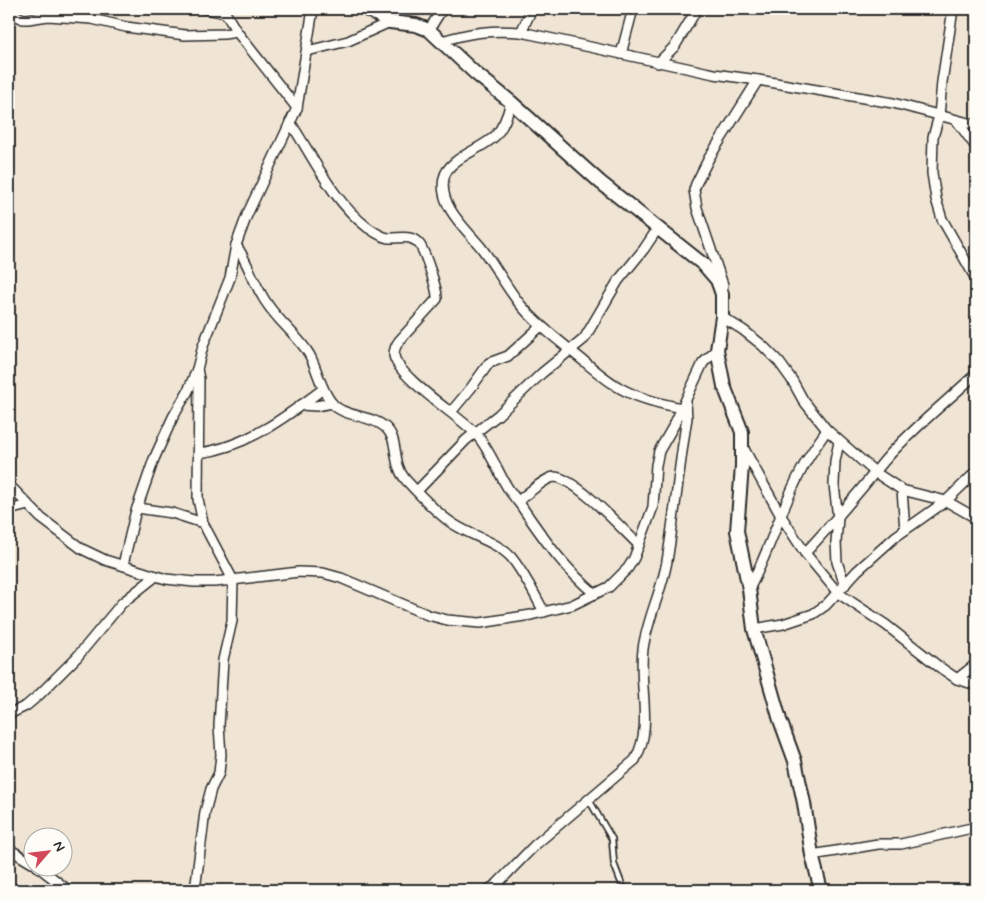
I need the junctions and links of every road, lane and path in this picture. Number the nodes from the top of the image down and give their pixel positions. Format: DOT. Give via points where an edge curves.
graph roads {
  1 [pos="9,9"];
  2 [pos="206,9"];
  3 [pos="313,9"];
  4 [pos="366,9"];
  5 [pos="442,9"];
  6 [pos="532,9"];
  7 [pos="633,9"];
  8 [pos="697,9"];
  9 [pos="953,9"];
  10 [pos="224,11"];
  11 [pos="390,22"];
  12 [pos="429,30"];
  13 [pos="237,32"];
  14 [pos="521,32"];
  15 [pos="442,41"];
  16 [pos="307,51"];
  17 [pos="620,54"];
  18 [pos="658,63"];
  19 [pos="758,80"];
  20 [pos="511,102"];
  21 [pos="297,108"];
  22 [pos="939,116"];
  23 [pos="957,120"];
  24 [pos="290,122"];
  25 [pos="976,125"];
  26 [pos="976,147"];
  27 [pos="658,228"];
  28 [pos="236,245"];
  29 [pos="976,279"];
  30 [pos="722,294"];
  31 [pos="722,317"];
  32 [pos="541,326"];
  33 [pos="717,350"];
  34 [pos="571,351"];
  35 [pos="197,369"];
  36 [pos="976,374"];
  37 [pos="323,389"];
  38 [pos="332,403"];
  39 [pos="684,404"];
  40 [pos="301,406"];
  41 [pos="451,412"];
  42 [pos="827,430"];
  43 [pos="475,433"];
  44 [pos="840,442"];
  45 [pos="742,446"];
  46 [pos="199,453"];
  47 [pos="976,472"];
  48 [pos="876,473"];
  49 [pos="9,485"];
  50 [pos="902,490"];
  51 [pos="417,491"];
  52 [pos="518,501"];
  53 [pos="946,501"];
  54 [pos="28,505"];
  55 [pos="137,508"];
  56 [pos="9,510"];
  57 [pos="781,516"];
  58 [pos="838,518"];
  59 [pos="976,518"];
  60 [pos="203,523"];
  61 [pos="905,530"];
  62 [pos="639,545"];
  63 [pos="805,553"];
  64 [pos="123,565"];
  65 [pos="156,576"];
  66 [pos="233,580"];
  67 [pos="845,585"];
  68 [pos="749,589"];
  69 [pos="838,593"];
  70 [pos="595,594"];
  71 [pos="544,612"];
  72 [pos="754,629"];
  73 [pos="976,664"];
  74 [pos="957,679"];
  75 [pos="976,685"];
  76 [pos="9,714"];
  77 [pos="589,800"];
  78 [pos="976,827"];
  79 [pos="9,849"];
  80 [pos="812,855"];
  81 [pos="22,857"];
  82 [pos="50,876"];
  83 [pos="68,890"];
  84 [pos="195,890"];
  85 [pos="488,890"];
  86 [pos="624,890"];
  87 [pos="821,890"];
  1 -- 13 [label="street" via="23,19 48,16 92,19 185,35"];
  2 -- 10 [label="street"];
  3 -- 16 [label="street"];
  4 -- 11 [label="street"];
  5 -- 12 [label="street"];
  6 -- 14 [label="street"];
  7 -- 17 [label="street"];
  8 -- 18 [label="street" via="675,46"];
  9 -- 22 [label="street"];
  10 -- 13 [label="street"];
  11 -- 12 [label="street"];
  11 -- 16 [label="street" via="348,42"];
  12 -- 15 [label="street"];
  13 -- 21 [label="street"];
  14 -- 15 [label="street" via="472,32"];
  14 -- 17 [label="street"];
  15 -- 20 [label="street"];
  16 -- 21 [label="street"];
  17 -- 18 [label="street"];
  18 -- 19 [label="street"];
  19 -- 22 [label="street" via="893,103"];
  19 -- 30 [label="street" via="709,158 694,190 723,284"];
  20 -- 27 [label="street" via="600,182"];
  20 -- 32 [label="street" via="495,137 450,165 443,186 452,212 482,248 518,302"];
  21 -- 24 [label="street"];
  22 -- 23 [label="street"];
  22 -- 29 [label="street" via="933,137 932,173 936,199 942,219"];
  23 -- 25 [label="street"];
  23 -- 26 [label="street"];
  24 -- 28 [label="street"];
  24 -- 41 [label="street" via="339,200 353,214 379,234 390,238 409,238 421,248 438,294 437,300 399,341 394,356 405,372"];
  27 -- 30 [label="street" via="704,265 717,280"];
  27 -- 34 [label="street" via="618,281 584,338"];
  28 -- 35 [label="street" via="230,278"];
  28 -- 37 [label="street" via="267,304 310,355"];
  30 -- 31 [label="street"];
  31 -- 33 [label="street"];
  31 -- 42 [label="street" via="743,330 779,362"];
  32 -- 34 [label="street"];
  32 -- 41 [label="street" via="508,356 489,363"];
  33 -- 39 [label="street" via="703,364"];
  33 -- 45 [label="street" via="724,386 740,425"];
  34 -- 39 [label="street" via="620,388 653,402"];
  34 -- 43 [label="street"];
  35 -- 46 [label="street"];
  35 -- 55 [label="street" via="154,459"];
  36 -- 48 [label="street" via="909,436"];
  37 -- 38 [label="street"];
  37 -- 40 [label="street"];
  38 -- 40 [label="street"];
  38 -- 51 [label="street" via="374,420 388,430 398,469"];
  39 -- 62 [label="street" via="657,457 653,507"];
  39 -- 77 [label="street" via="687,418 667,562 643,648 641,676 645,732 641,750 635,760"];
  40 -- 46 [label="street" via="230,446"];
  41 -- 43 [label="street"];
  42 -- 44 [label="street"];
  42 -- 57 [label="street" via="802,467"];
  43 -- 51 [label="street"];
  43 -- 52 [label="street"];
  44 -- 48 [label="street"];
  44 -- 58 [label="street" via="834,485"];
  45 -- 57 [label="street"];
  45 -- 68 [label="street" via="738,531"];
  46 -- 60 [label="street" via="198,498"];
  47 -- 53 [label="street"];
  48 -- 50 [label="street"];
  48 -- 58 [label="street"];
  49 -- 54 [label="street"];
  50 -- 53 [label="street"];
  50 -- 61 [label="street"];
  51 -- 71 [label="street" via="453,524 510,556"];
  52 -- 62 [label="street" via="551,478 560,478 593,500"];
  52 -- 70 [label="street" via="566,567"];
  53 -- 59 [label="street"];
  53 -- 61 [label="street"];
  54 -- 56 [label="street"];
  54 -- 64 [label="street" via="82,549"];
  55 -- 60 [label="street" via="172,513"];
  55 -- 64 [label="street"];
  57 -- 63 [label="street"];
  57 -- 68 [label="street"];
  58 -- 63 [label="street"];
  58 -- 67 [label="street" via="837,562"];
  60 -- 66 [label="street"];
  61 -- 67 [label="street"];
  62 -- 70 [label="street" via="621,576"];
  63 -- 69 [label="street"];
  64 -- 65 [label="street"];
  65 -- 66 [label="street" via="194,582"];
  65 -- 76 [label="street" via="122,603 39,694 26,706"];
  66 -- 71 [label="street" via="299,572 323,574 341,578 447,620 480,622"];
  66 -- 84 [label="street" via="232,621 223,660 221,756 205,812"];
  67 -- 69 [label="street"];
  68 -- 72 [label="street"];
  69 -- 72 [label="street" via="812,614"];
  69 -- 74 [label="street"];
  70 -- 71 [label="street" via="572,605"];
  72 -- 80 [label="street" via="795,761"];
  73 -- 74 [label="street"];
  74 -- 75 [label="street"];
  77 -- 85 [label="street"];
  77 -- 86 [label="lane" via="612,839 614,864"];
  78 -- 80 [label="street" via="901,844 878,844"];
  79 -- 81 [label="street"];
  80 -- 87 [label="street"];
  82 -- 83 [label="street"];
}
